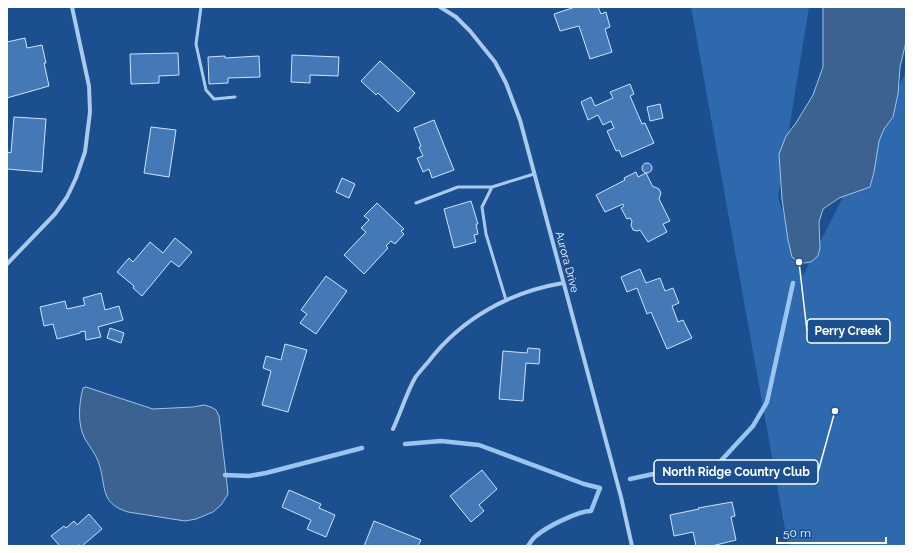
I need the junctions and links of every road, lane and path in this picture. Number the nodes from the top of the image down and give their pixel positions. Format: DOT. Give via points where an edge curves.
graph roads {
  1 [pos="72,7"];
  2 [pos="201,7"];
  3 [pos="440,7"];
  4 [pos="235,97"];
  5 [pos="534,174"];
  6 [pos="492,187"];
  7 [pos="416,203"];
  8 [pos="7,264"];
  9 [pos="563,283"];
  10 [pos="506,300"];
  11 [pos="393,429"];
  12 [pos="632,546"];
  1 -- 8 [label="street" via="89,86 90,112 84,152 76,178 55,214"];
  2 -- 4 [label="lane" via="196,44 206,90 214,99"];
  3 -- 5 [label="street, Aurora Drive" via="470,30 494,62 514,101"];
  5 -- 6 [label="lane"];
  5 -- 9 [label="street, Aurora Drive"];
  6 -- 7 [label="lane" via="458,187"];
  6 -- 10 [label="lane" via="482,207 486,234"];
  9 -- 10 [label="street" via="545,286"];
  9 -- 12 [label="street, Aurora Drive"];
  10 -- 11 [label="street" via="477,316 439,348 416,377"];
}
